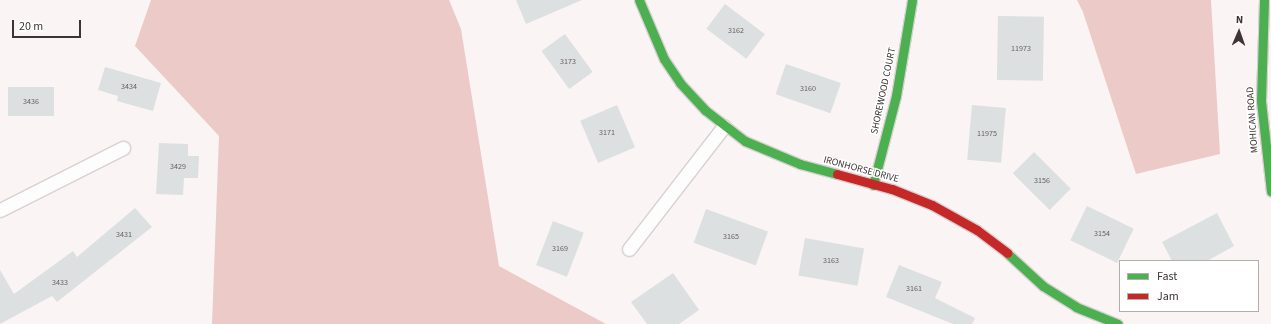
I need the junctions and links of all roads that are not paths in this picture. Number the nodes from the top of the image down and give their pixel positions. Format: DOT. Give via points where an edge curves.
graph roads {
  1 [pos="639,0"];
  2 [pos="912,0"];
  3 [pos="1264,0"];
  4 [pos="724,126"];
  5 [pos="123,148"];
  6 [pos="873,185"];
  7 [pos="1271,191"];
  8 [pos="0,210"];
  9 [pos="629,250"];
  10 [pos="1118,324"];
  1 -- 4 [label="street, IRONHORSE DRIVE" via="645,20 664,59 680,83"];
  2 -- 6 [label="street, SHOREWOOD COURT" via="896,96"];
  3 -- 7 [label="street, MOHICAN ROAD" via="1261,102"];
  4 -- 6 [label="street, IRONHORSE DRIVE" via="745,141 800,164"];
  4 -- 9 [label="lane"];
  5 -- 8 [label="lane"];
  6 -- 10 [label="street, IRONHORSE DRIVE" via="932,204 977,230 1012,256 1043,286 1076,307"];
}
